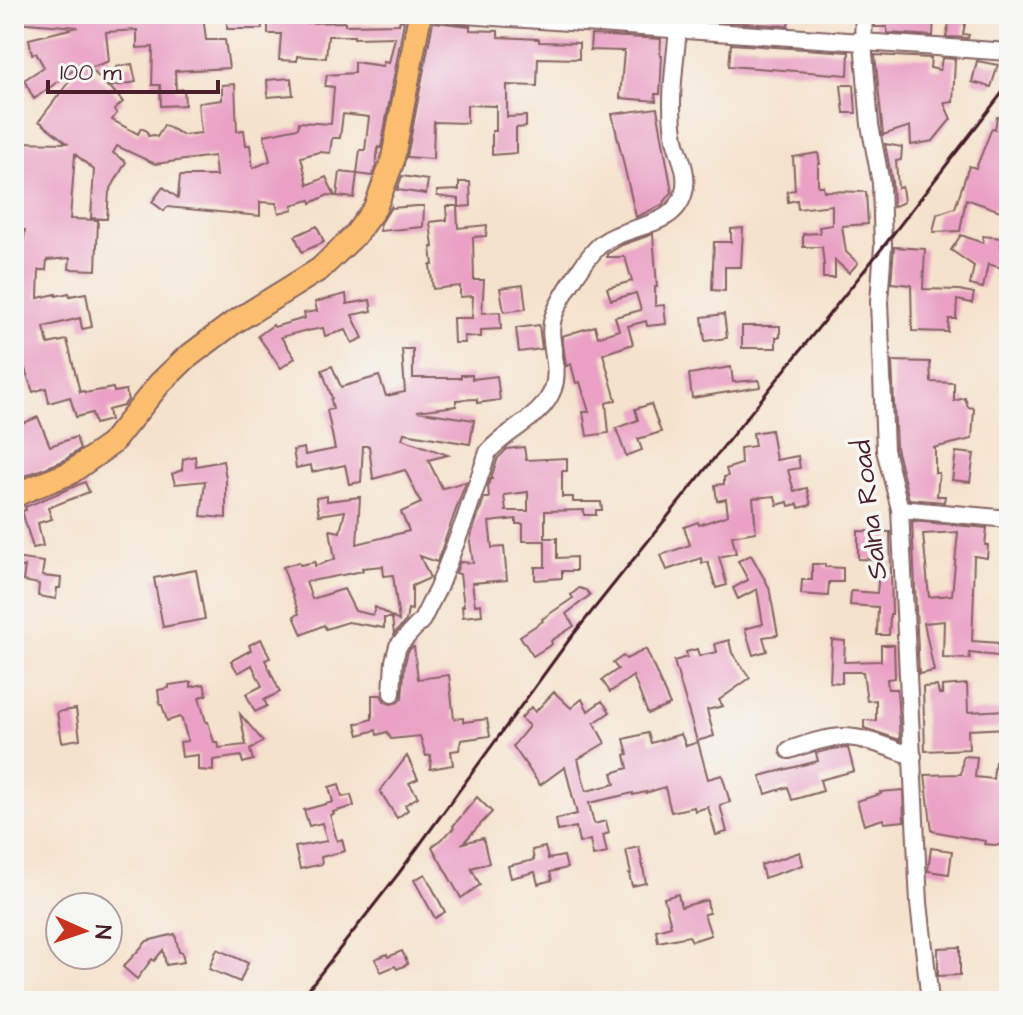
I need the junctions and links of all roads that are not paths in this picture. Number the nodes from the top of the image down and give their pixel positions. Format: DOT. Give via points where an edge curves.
graph roads {
  1 [pos="420,14"];
  2 [pos="451,14"];
  3 [pos="864,14"];
  4 [pos="678,29"];
  5 [pos="863,41"];
  6 [pos="1009,52"];
  7 [pos="14,497"];
  8 [pos="900,509"];
  9 [pos="1009,519"];
  10 [pos="392,693"];
  11 [pos="789,750"];
  12 [pos="913,756"];
  13 [pos="930,1001"];
  1 -- 7 [label="main road" via="392,163 375,208 355,235 320,269 185,359 111,444 70,473"];
  2 -- 4 [label="street"];
  3 -- 5 [label="street, Salna Road"];
  4 -- 5 [label="street"];
  4 -- 10 [label="street" via="673,116 685,169 678,207 643,228 608,239 558,306 552,322 554,387 538,412 488,452 438,588 422,620 398,646"];
  5 -- 6 [label="street"];
  5 -- 8 [label="street, Salna Road" via="881,183 885,450"];
  8 -- 9 [label="street"];
  8 -- 12 [label="street, Salna Road"];
  11 -- 12 [label="street" via="844,737"];
  12 -- 13 [label="street, Salna Road" via="919,903"];
}
